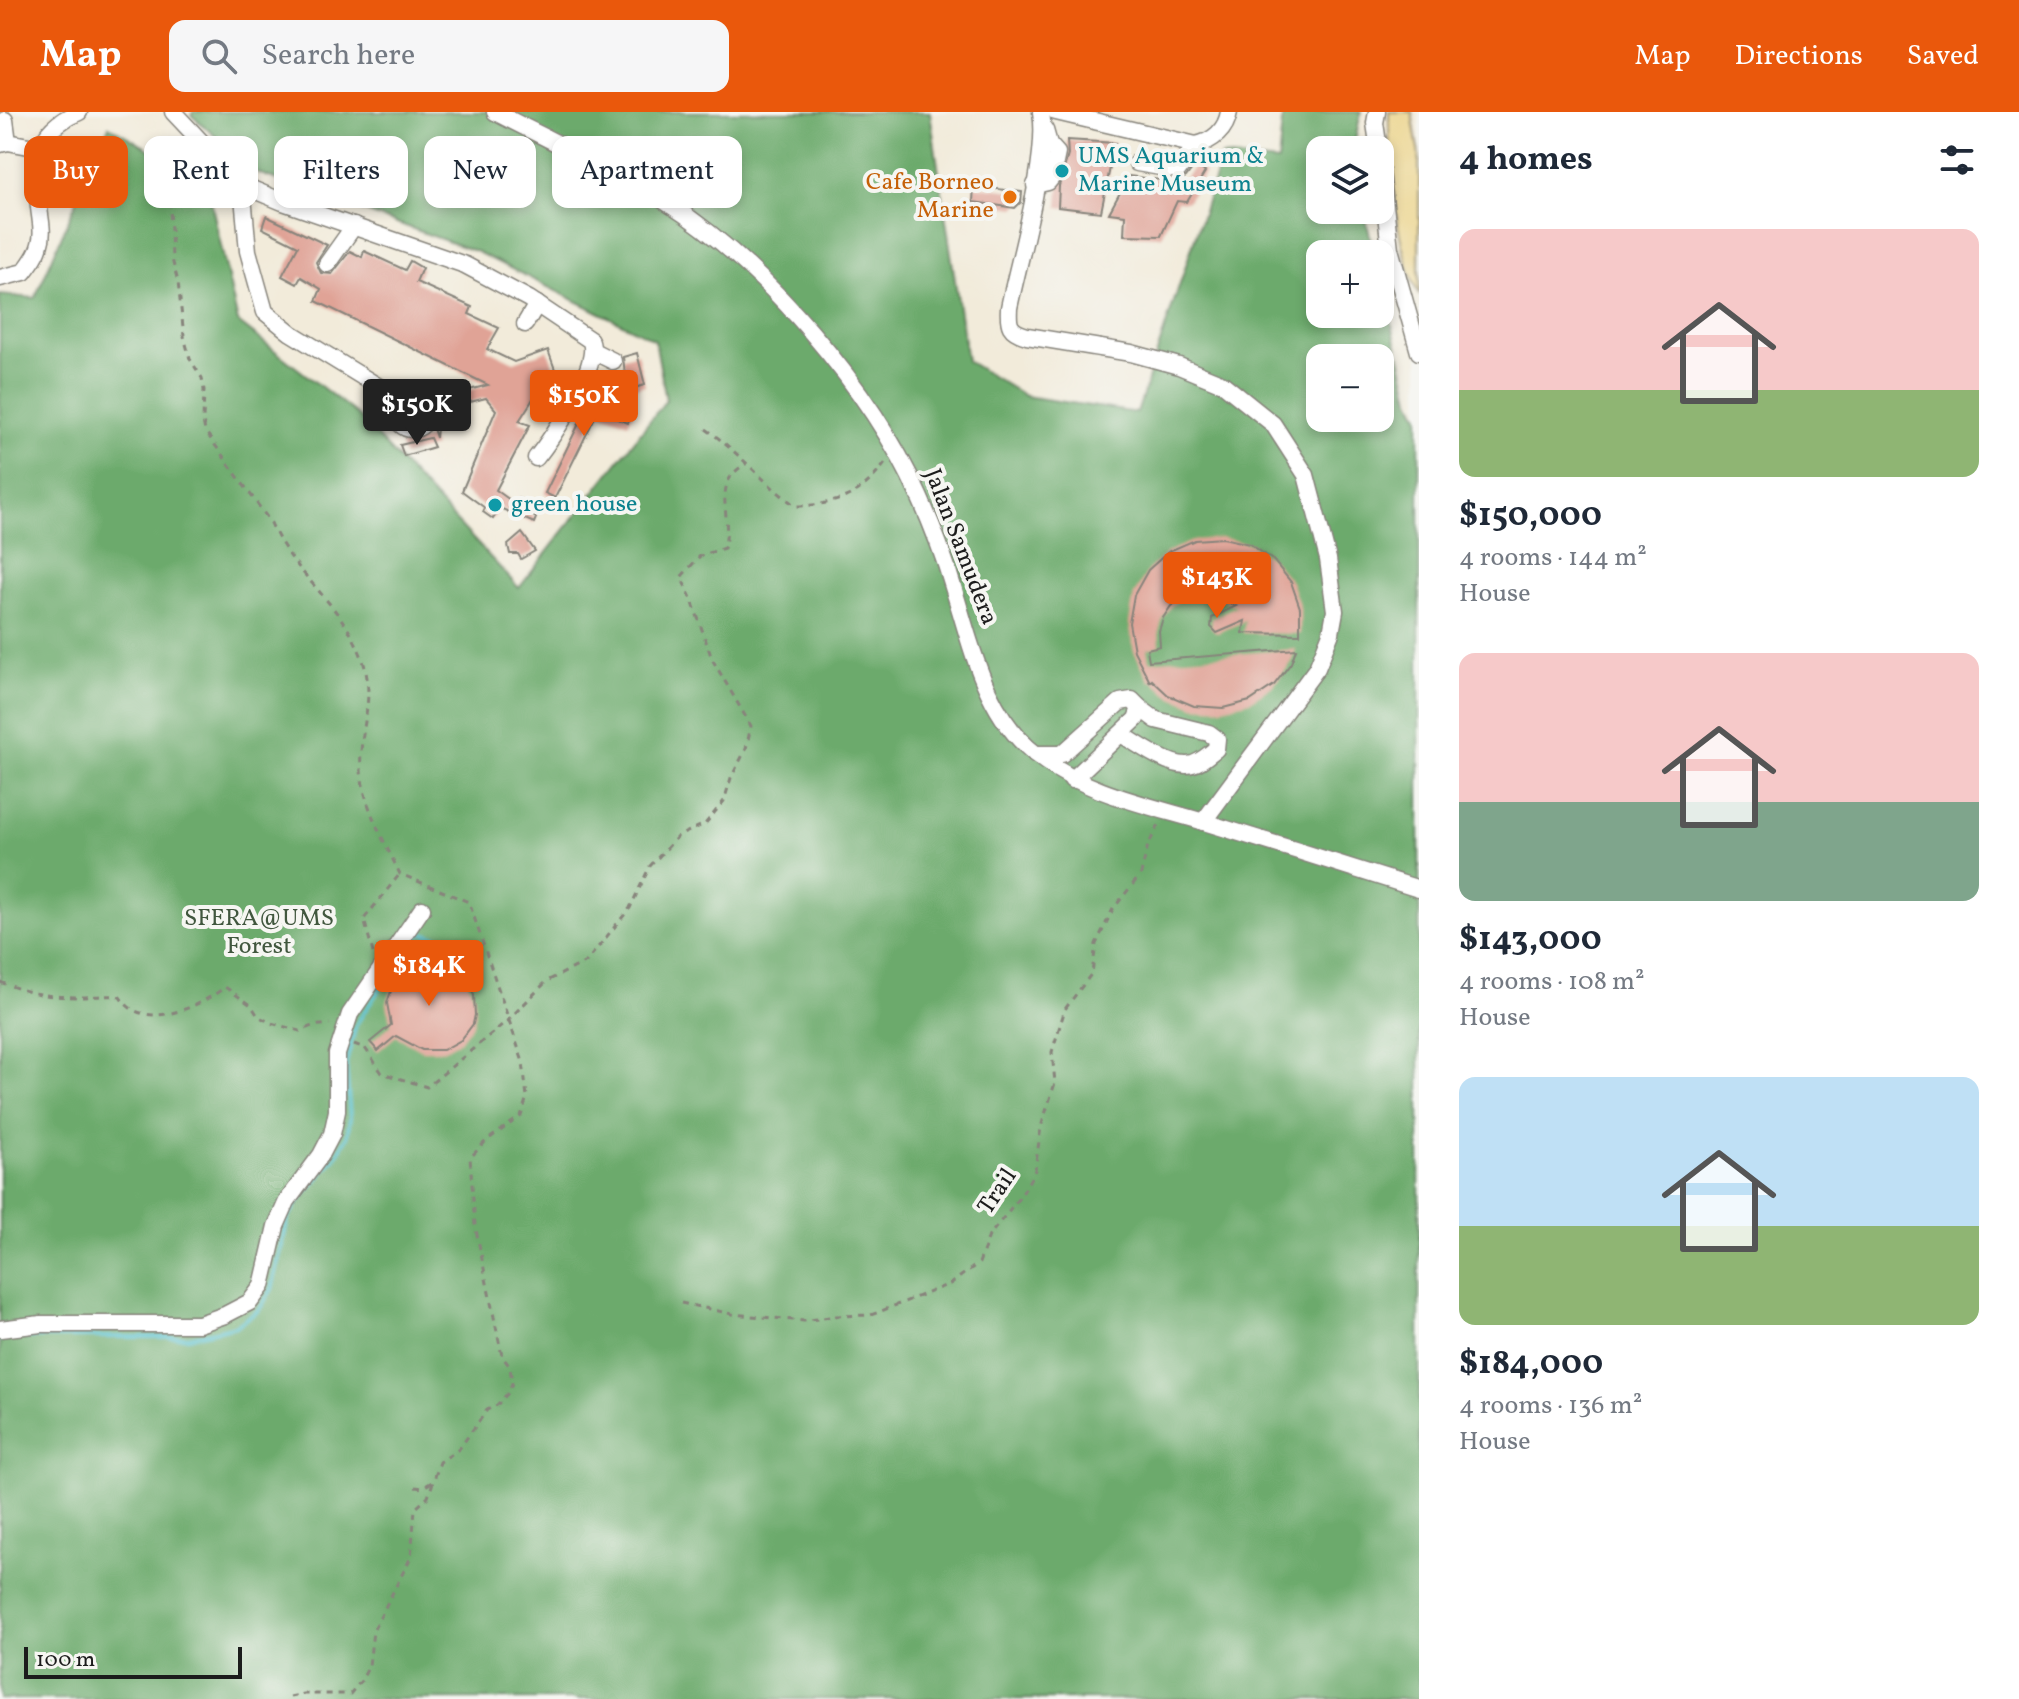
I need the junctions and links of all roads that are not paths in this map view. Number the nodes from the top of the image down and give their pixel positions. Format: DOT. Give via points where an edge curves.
graph roads {
  1 [pos="79,112"];
  2 [pos="173,112"];
  3 [pos="495,112"];
  4 [pos="1056,112"];
  5 [pos="1229,112"];
  6 [pos="1377,112"];
  7 [pos="5,120"];
  8 [pos="1042,120"];
  9 [pos="45,136"];
  10 [pos="196,136"];
  11 [pos="1377,136"];
  12 [pos="4,143"];
  13 [pos="1196,145"];
  14 [pos="24,146"];
  15 [pos="1137,163"];
  16 [pos="258,191"];
  17 [pos="40,208"];
  18 [pos="244,208"];
  19 [pos="1387,224"];
  20 [pos="354,226"];
  21 [pos="327,264"];
  22 [pos="0,278"];
  23 [pos="593,351"];
  24 [pos="1419,352"];
  25 [pos="613,361"];
  26 [pos="402,401"];
  27 [pos="536,458"];
  28 [pos="1140,708"];
  29 [pos="1121,734"];
  30 [pos="1035,754"];
  31 [pos="1072,780"];
  32 [pos="1203,822"];
  33 [pos="1419,889"];
  34 [pos="422,909"];
  35 [pos="0,1329"];
  1 -- 9 [label="street" via="59,120"];
  2 -- 10 [label="street"];
  3 -- 30 [label="street, Jalan Samudera" via="668,204 765,282 845,372 919,496 978,670 1001,717"];
  4 -- 13 [label="street"];
  5 -- 13 [label="street" via="1218,134"];
  6 -- 11 [label="street"];
  7 -- 12 [label="street"];
  8 -- 32 [label="street" via="1035,185 1009,308 1010,328 1027,336 1131,353 1223,384 1273,424 1306,475 1328,559 1335,611 1317,668"];
  12 -- 14 [label="street"];
  13 -- 15 [label="street" via="1178,170"];
  16 -- 20 [label="street"];
  17 -- 22 [label="street" via="40,247 24,272"];
  18 -- 26 [label="street" via="248,251 265,312"];
  19 -- 24 [label="street"];
  20 -- 21 [label="street"];
  20 -- 23 [label="street" via="465,265 531,314 590,340"];
  23 -- 25 [label="street"];
  23 -- 27 [label="street" via="580,390"];
  28 -- 29 [label="street"];
  28 -- 29 [label="street" via="1156,720 1209,733 1217,739 1216,749 1186,766 1152,754"];
  28 -- 30 [label="street" via="1132,700 1120,702 1062,754"];
  29 -- 31 [label="street"];
  30 -- 31 [label="street, Jalan Samudera"];
  31 -- 32 [label="street, Jalan Samudera"];
  32 -- 33 [label="street, Jalan Samudera"];
  34 -- 35 [label="street" via="350,1014 337,1054 332,1134 287,1201 262,1286 250,1302 199,1324"];
}
